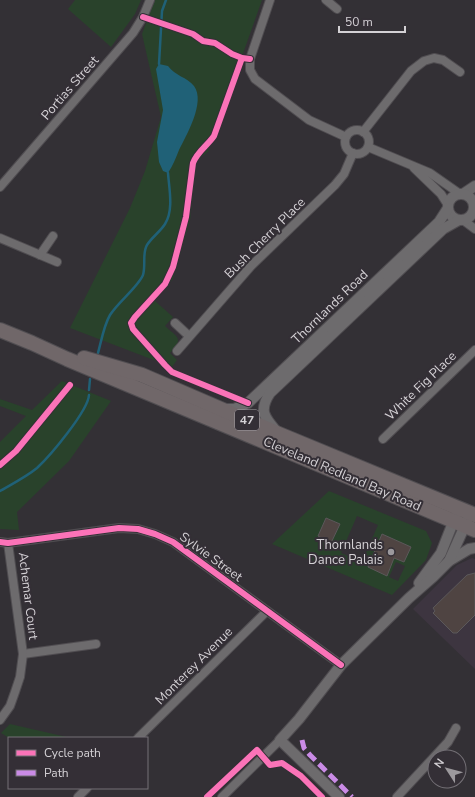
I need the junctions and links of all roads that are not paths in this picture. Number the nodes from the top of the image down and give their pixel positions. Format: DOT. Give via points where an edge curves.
graph roads {
  1 [pos="150,0"];
  2 [pos="270,0"];
  3 [pos="326,0"];
  4 [pos="337,9"];
  5 [pos="460,72"];
  6 [pos="363,132"];
  7 [pos="346,137"];
  8 [pos="368,147"];
  9 [pos="353,153"];
  10 [pos="408,164"];
  11 [pos="475,186"];
  12 [pos="0,187"];
  13 [pos="461,194"];
  14 [pos="448,206"];
  15 [pos="474,207"];
  16 [pos="461,220"];
  17 [pos="475,229"];
  18 [pos="53,236"];
  19 [pos="0,238"];
  20 [pos="40,255"];
  21 [pos="57,262"];
  22 [pos="175,323"];
  23 [pos="0,330"];
  24 [pos="189,336"];
  25 [pos="32,342"];
  26 [pos="475,350"];
  27 [pos="177,351"];
  28 [pos="142,375"];
  29 [pos="221,409"];
  30 [pos="201,415"];
  31 [pos="279,434"];
  32 [pos="383,439"];
  33 [pos="466,519"];
  34 [pos="4,543"];
  35 [pos="475,548"];
  36 [pos="449,561"];
  37 [pos="408,598"];
  38 [pos="267,611"];
  39 [pos="96,644"];
  40 [pos="23,654"];
  41 [pos="341,665"];
  42 [pos="0,720"];
  43 [pos="456,728"];
  44 [pos="139,737"];
  45 [pos="280,740"];
  46 [pos="86,789"];
  47 [pos="78,797"];
  48 [pos="222,797"];
  49 [pos="339,797"];
  50 [pos="397,797"];
  1 -- 12 [label="street, Portias Street" via="133,33"];
  2 -- 7 [label="street" via="250,59 250,70 255,80 309,120"];
  3 -- 4 [label="street"];
  5 -- 6 [label="street" via="443,60 434,58 424,61 411,71"];
  6 -- 7 [label="street" via="351,131"];
  6 -- 8 [label="street" via="368,139"];
  7 -- 9 [label="street" via="345,145 349,152"];
  8 -- 9 [label="street" via="360,154"];
  8 -- 10 [label="street"];
  9 -- 24 [label="street, Bush Cherry Place" via="344,174 335,185 251,266"];
  10 -- 13 [label="street" via="430,173"];
  10 -- 14 [label="street" via="441,194"];
  11 -- 13 [label="street, Thornlands Road"];
  13 -- 14 [label="street, Thornlands Road" via="454,196"];
  13 -- 15 [label="street, Thornlands Road" via="468,196"];
  14 -- 16 [label="street" via="450,214"];
  14 -- 29 [label="street, Thornlands Road" via="439,222 248,403 234,409"];
  15 -- 16 [label="street, Thornlands Road" via="470,216"];
  16 -- 17 [label="street"];
  16 -- 31 [label="street, Thornlands Road" via="443,229 270,393 264,402 264,411 267,420"];
  18 -- 20 [label="street"];
  19 -- 20 [label="street"];
  20 -- 21 [label="street"];
  22 -- 24 [label="street"];
  23 -- 25 [label="highway, Cleveland Redland Bay Road / 47"];
  24 -- 27 [label="street, Bush Cherry Place"];
  25 -- 28 [label="highway, Cleveland Redland Bay Road / 47"];
  25 -- 30 [label="highway, Cleveland Redland Bay Road / 47" via="67,360"];
  26 -- 32 [label="street, White Fig Place"];
  28 -- 29 [label="highway, Cleveland Redland Bay Road / 47"];
  28 -- 30 [label="highway" via="139,382 142,386 174,399"];
  29 -- 31 [label="highway, Cleveland Redland Bay Road / 47"];
  30 -- 33 [label="highway, Cleveland Redland Bay Road / 47"];
  31 -- 33 [label="highway, Cleveland Redland Bay Road / 47"];
  33 -- 36 [label="street"];
  33 -- 37 [label="street"];
  34 -- 38 [label="street, Sylvie Street" via="119,528 138,529 173,542"];
  34 -- 40 [label="street, Achemar Court"];
  35 -- 36 [label="street"];
  36 -- 37 [label="street"];
  37 -- 41 [label="street"];
  38 -- 41 [label="street, Sylvie Street"];
  38 -- 44 [label="street, Monterey Avenue"];
  39 -- 40 [label="street"];
  40 -- 42 [label="street, Achemar Court" via="15,692 10,706"];
  41 -- 45 [label="street"];
  43 -- 50 [label="street" via="448,742"];
  45 -- 48 [label="street"];
  45 -- 49 [label="street"];
  46 -- 47 [label="street"];
}
